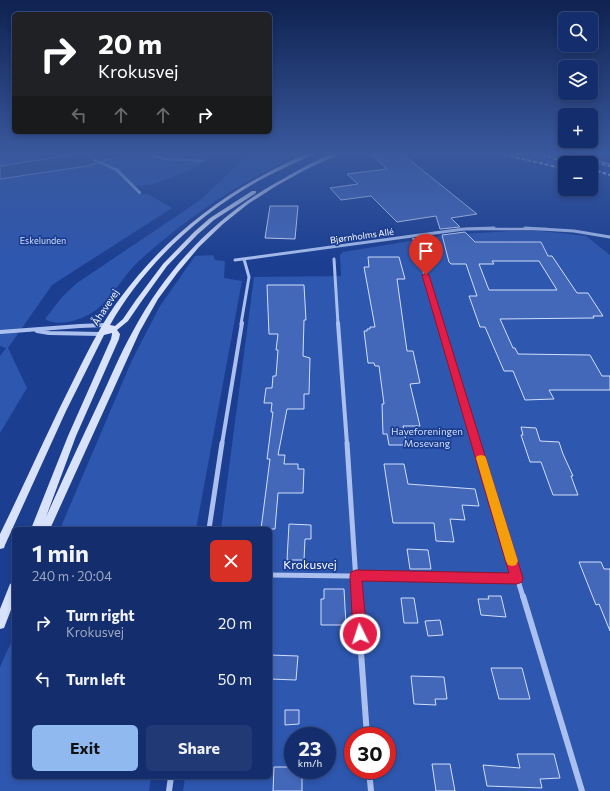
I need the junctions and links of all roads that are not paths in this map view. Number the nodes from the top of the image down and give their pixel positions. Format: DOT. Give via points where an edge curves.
graph roads {
  1 [pos="240,190"];
  2 [pos="257,190"];
  3 [pos="266,190"];
  4 [pos="413,236"];
  5 [pos="610,237"];
  6 [pos="244,259"];
  7 [pos="334,259"];
  8 [pos="235,260"];
  9 [pos="106,325"];
  10 [pos="35,330"];
  11 [pos="115,330"];
  12 [pos="0,332"];
  13 [pos="101,334"];
  14 [pos="37,527"];
  15 [pos="47,527"];
  16 [pos="209,527"];
  17 [pos="0,545"];
  18 [pos="272,575"];
  19 [pos="356,576"];
  20 [pos="517,578"];
  21 [pos="12,593"];
  22 [pos="12,603"];
  23 [pos="0,624"];
  24 [pos="0,630"];
  25 [pos="366,727"];
  26 [pos="171,779"];
  27 [pos="370,779"];
  28 [pos="169,791"];
  29 [pos="371,791"];
  30 [pos="582,791"];
  1 -- 9 [label="main road, Åhavevej" via="189,226 152,263"];
  2 -- 11 [label="main road" via="212,219 181,247 126,320"];
  3 -- 15 [label="main road" via="207,235 164,284 152,302 136,330"];
  4 -- 5 [label="street, Bjørnholms Allé" via="523,227"];
  4 -- 6 [label="street, Bjørnholms Allé"];
  4 -- 20 [label="street"];
  6 -- 8 [label="street, Bjørnholms Allé"];
  6 -- 16 [label="street" via="249,277"];
  7 -- 19 [label="street"];
  9 -- 10 [label="street"];
  9 -- 11 [label="main road"];
  9 -- 13 [label="main road, Åhavevej"];
  10 -- 12 [label="street"];
  10 -- 13 [label="street" via="48,333"];
  11 -- 13 [label="main road"];
  11 -- 14 [label="main road" via="115,338 72,436"];
  13 -- 17 [label="main road, Åhavevej" via="74,385"];
  18 -- 19 [label="street, Krokusvej"];
  19 -- 20 [label="street, Krokusvej"];
  19 -- 25 [label="street"];
  20 -- 30 [label="street"];
  21 -- 23 [label="main road"];
  22 -- 24 [label="main road"];
  26 -- 28 [label="street"];
  27 -- 29 [label="street"];
}
